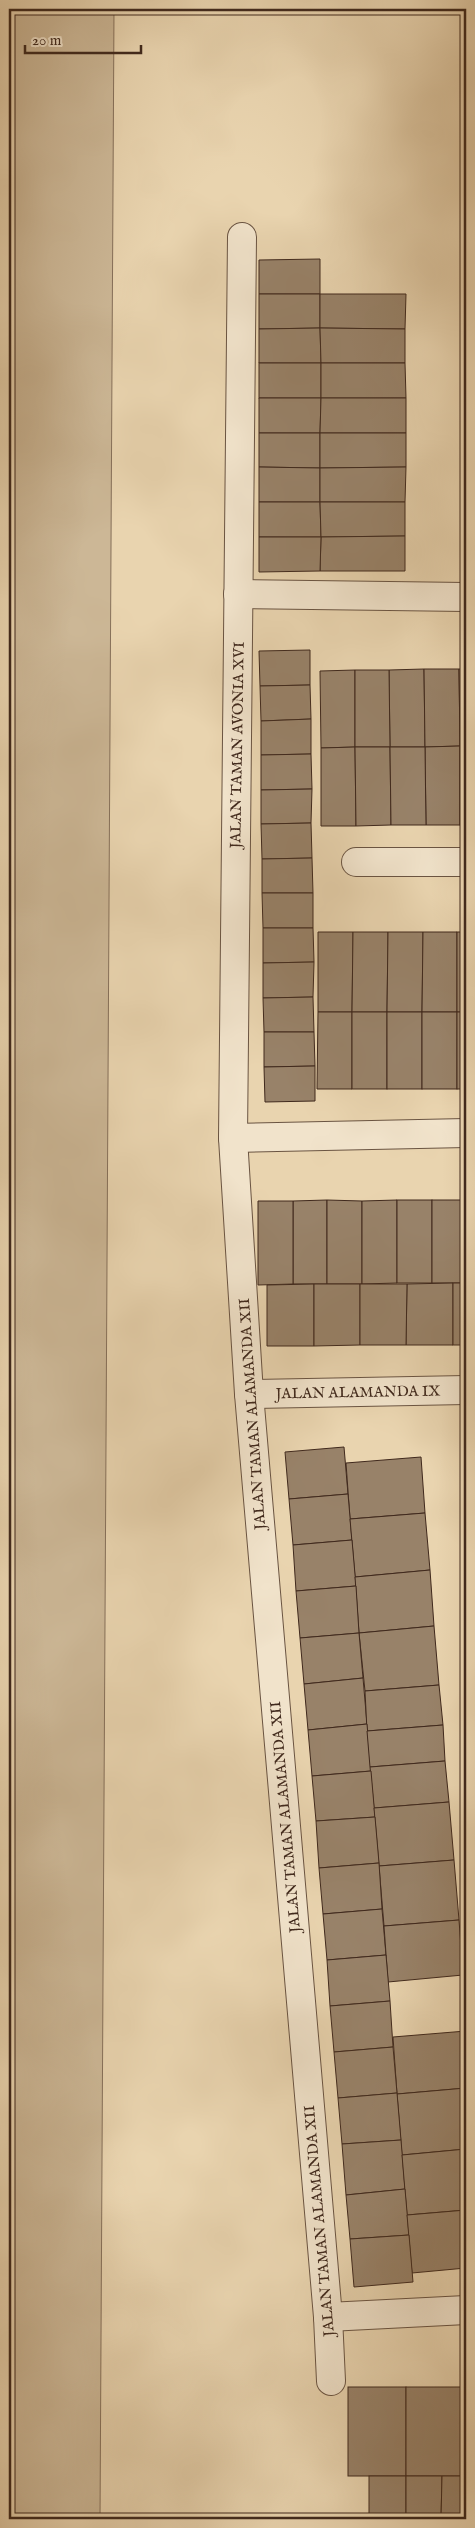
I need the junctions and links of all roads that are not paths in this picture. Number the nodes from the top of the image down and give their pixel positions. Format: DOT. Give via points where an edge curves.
graph roads {
  1 [pos="242,236"];
  2 [pos="466,590"];
  3 [pos="238,594"];
  4 [pos="356,862"];
  5 [pos="466,862"];
  6 [pos="466,1132"];
  7 [pos="233,1138"];
  8 [pos="241,1254"];
  9 [pos="466,1390"];
  10 [pos="249,1394"];
  11 [pos="466,2310"];
  12 [pos="328,2317"];
  13 [pos="331,2381"];
  1 -- 3 [label="street, JALAN TAMAN AVONIA XVI"];
  2 -- 3 [label="street"];
  3 -- 7 [label="street, JALAN TAMAN AVONIA XVI"];
  4 -- 5 [label="street"];
  6 -- 7 [label="street"];
  7 -- 8 [label="street, JALAN TAMAN AVONIA XVI"];
  8 -- 10 [label="street, JALAN TAMAN ALAMANDA XII"];
  9 -- 10 [label="street, JALAN ALAMANDA IX"];
  10 -- 12 [label="street, JALAN TAMAN ALAMANDA XII"];
  11 -- 12 [label="street"];
  12 -- 13 [label="street, JALAN TAMAN ALAMANDA XII"];
}
